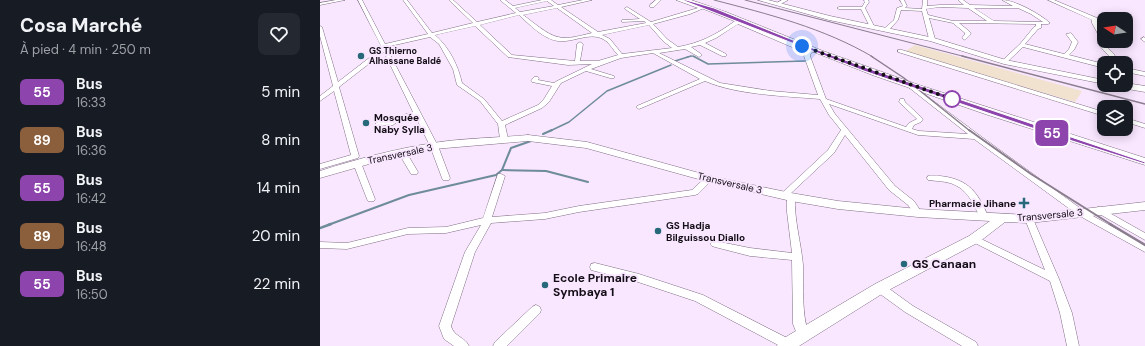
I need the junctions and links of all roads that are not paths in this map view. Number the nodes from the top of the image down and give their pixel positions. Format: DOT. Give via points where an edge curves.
graph roads {
  1 [pos="343,0"];
  2 [pos="360,0"];
  3 [pos="405,0"];
  4 [pos="451,0"];
  5 [pos="502,0"];
  6 [pos="550,0"];
  7 [pos="590,0"];
  8 [pos="659,0"];
  9 [pos="678,0"];
  10 [pos="684,0"];
  11 [pos="693,0"];
  12 [pos="761,0"];
  13 [pos="786,0"];
  14 [pos="866,0"];
  15 [pos="902,0"];
  16 [pos="925,0"];
  17 [pos="960,0"];
  18 [pos="1004,0"];
  19 [pos="1050,0"];
  20 [pos="320,4"];
  21 [pos="777,4"];
  22 [pos="652,6"];
  23 [pos="969,6"];
  24 [pos="558,7"];
  25 [pos="1019,7"];
  26 [pos="511,8"];
  27 [pos="627,8"];
  28 [pos="702,8"];
  29 [pos="839,8"];
  30 [pos="863,8"];
  31 [pos="901,9"];
  32 [pos="925,11"];
  33 [pos="519,14"];
  34 [pos="624,21"];
  35 [pos="647,21"];
  36 [pos="738,22"];
  37 [pos="953,22"];
  38 [pos="992,22"];
  39 [pos="1038,23"];
  40 [pos="477,24"];
  41 [pos="872,26"];
  42 [pos="320,27"];
  43 [pos="887,29"];
  44 [pos="597,34"];
  45 [pos="1069,34"];
  46 [pos="431,35"];
  47 [pos="965,38"];
  48 [pos="932,39"];
  49 [pos="701,43"];
  50 [pos="580,44"];
  51 [pos="1022,45"];
  52 [pos="685,46"];
  53 [pos="384,48"];
  54 [pos="676,48"];
  55 [pos="811,51"];
  56 [pos="900,51"];
  57 [pos="654,52"];
  58 [pos="698,55"];
  59 [pos="724,55"];
  60 [pos="621,56"];
  61 [pos="1065,56"];
  62 [pos="1112,56"];
  63 [pos="600,62"];
  64 [pos="1004,62"];
  65 [pos="577,63"];
  66 [pos="1097,64"];
  67 [pos="586,69"];
  68 [pos="1133,71"];
  69 [pos="878,74"];
  70 [pos="1145,74"];
  71 [pos="612,77"];
  72 [pos="536,78"];
  73 [pos="705,80"];
  74 [pos="1097,81"];
  75 [pos="555,85"];
  76 [pos="336,86"];
  77 [pos="1133,87"];
  78 [pos="1145,89"];
  79 [pos="320,99"];
  80 [pos="823,99"];
  81 [pos="902,100"];
  82 [pos="639,107"];
  83 [pos="416,112"];
  84 [pos="1097,112"];
  85 [pos="1133,122"];
  86 [pos="378,124"];
  87 [pos="501,124"];
  88 [pos="1145,126"];
  89 [pos="844,130"];
  90 [pos="908,130"];
  91 [pos="976,137"];
  92 [pos="504,140"];
  93 [pos="434,146"];
  94 [pos="402,152"];
  95 [pos="1145,157"];
  96 [pos="1145,162"];
  97 [pos="357,163"];
  98 [pos="320,167"];
  99 [pos="414,172"];
  100 [pos="320,175"];
  101 [pos="501,176"];
  102 [pos="446,178"];
  103 [pos="931,178"];
  104 [pos="709,179"];
  105 [pos="787,196"];
  106 [pos="371,199"];
  107 [pos="1145,206"];
  108 [pos="1099,210"];
  109 [pos="918,213"];
  110 [pos="1081,213"];
  111 [pos="985,218"];
  112 [pos="1001,218"];
  113 [pos="1029,219"];
  114 [pos="488,220"];
  115 [pos="1145,237"];
  116 [pos="974,239"];
  117 [pos="715,244"];
  118 [pos="320,245"];
  119 [pos="1145,249"];
  120 [pos="798,257"];
  121 [pos="595,267"];
  122 [pos="1054,278"];
  123 [pos="880,288"];
  124 [pos="536,310"];
  125 [pos="803,335"];
  126 [pos="788,345"];
  127 [pos="463,346"];
  128 [pos="499,346"];
  129 [pos="972,346"];
  130 [pos="1073,346"];
  1 -- 20 [label="street"];
  2 -- 53 [label="street"];
  3 -- 46 [label="street"];
  4 -- 40 [label="street"];
  5 -- 26 [label="street"];
  6 -- 24 [label="street"];
  6 -- 26 [label="street"];
  7 -- 24 [label="street"];
  8 -- 22 [label="street"];
  9 -- 28 [label="street"];
  10 -- 55 [label="main road" via="712,9"];
  11 -- 95 [label="main road" via="846,59"];
  12 -- 21 [label="main road"];
  13 -- 21 [label="street"];
  14 -- 30 [label="street"];
  15 -- 31 [label="street" via="905,6"];
  16 -- 32 [label="street"];
  17 -- 23 [label="street"];
  18 -- 25 [label="street"];
  19 -- 62 [label="street" via="1096,20 1094,23 1102,36 1101,44"];
  21 -- 41 [label="main road"];
  23 -- 25 [label="street"];
  23 -- 32 [label="street" via="940,6"];
  23 -- 38 [label="street"];
  24 -- 33 [label="street"];
  24 -- 44 [label="street"];
  25 -- 39 [label="street" via="1048,23"];
  26 -- 33 [label="street"];
  27 -- 35 [label="street"];
  28 -- 35 [label="street" via="677,17"];
  28 -- 36 [label="street"];
  29 -- 30 [label="street"];
  30 -- 41 [label="street"];
  31 -- 32 [label="street"];
  31 -- 43 [label="street" via="894,23"];
  32 -- 37 [label="street"];
  32 -- 48 [label="street"];
  33 -- 40 [label="street"];
  33 -- 44 [label="street" via="555,39"];
  34 -- 35 [label="street"];
  35 -- 44 [label="street"];
  35 -- 54 [label="street"];
  36 -- 49 [label="street"];
  36 -- 55 [label="street"];
  37 -- 38 [label="street"];
  37 -- 47 [label="street" via="967,32"];
  38 -- 39 [label="street"];
  39 -- 51 [label="street" via="1039,27"];
  40 -- 46 [label="street"];
  40 -- 65 [label="street" via="510,56"];
  41 -- 43 [label="main road"];
  42 -- 76 [label="street"];
  43 -- 48 [label="main road"];
  44 -- 60 [label="street" via="608,40"];
  45 -- 61 [label="street" via="1075,42"];
  46 -- 53 [label="street"];
  46 -- 87 [label="street" via="441,43 456,69 459,84 482,100"];
  48 -- 64 [label="main road"];
  49 -- 52 [label="street"];
  49 -- 59 [label="street"];
  50 -- 65 [label="street"];
  51 -- 61 [label="street"];
  51 -- 64 [label="street"];
  52 -- 54 [label="street"];
  52 -- 58 [label="street"];
  53 -- 76 [label="street"];
  53 -- 83 [label="street"];
  54 -- 57 [label="street"];
  55 -- 69 [label="main road"];
  55 -- 80 [label="street" via="807,56"];
  56 -- 84 [label="street"];
  57 -- 60 [label="street"];
  57 -- 73 [label="street"];
  60 -- 63 [label="street"];
  61 -- 66 [label="street"];
  63 -- 65 [label="street"];
  63 -- 67 [label="street"];
  64 -- 74 [label="main road"];
  67 -- 71 [label="street"];
  67 -- 75 [label="street"];
  68 -- 70 [label="street"];
  69 -- 91 [label="street" via="914,88"];
  69 -- 96 [label="main road"];
  72 -- 75 [label="street" via="534,81"];
  73 -- 80 [label="street" via="719,85"];
  73 -- 82 [label="street"];
  75 -- 87 [label="street" via="545,103"];
  76 -- 79 [label="street"];
  76 -- 98 [label="street" via="355,156"];
  77 -- 78 [label="main road"];
  80 -- 89 [label="street"];
  80 -- 90 [label="street"];
  81 -- 90 [label="street" via="920,119 919,122 911,124"];
  83 -- 86 [label="street" via="393,123"];
  83 -- 93 [label="street"];
  85 -- 88 [label="street"];
  87 -- 92 [label="street"];
  89 -- 105 [label="street" via="831,152"];
  89 -- 109 [label="street" via="892,188 911,203"];
  90 -- 91 [label="street"];
  91 -- 110 [label="street"];
  92 -- 93 [label="main road, Transversale 3"];
  92 -- 104 [label="main road, Transversale 3" via="528,138 587,145"];
  93 -- 94 [label="main road, Transversale 3"];
  93 -- 102 [label="street"];
  94 -- 97 [label="main road, Transversale 3"];
  94 -- 99 [label="street"];
  97 -- 100 [label="main road, Transversale 3"];
  97 -- 106 [label="street"];
  101 -- 114 [label="street"];
  103 -- 111 [label="street" via="960,183 968,189"];
  104 -- 105 [label="main road, Transversale 3"];
  104 -- 114 [label="street" via="694,192 545,216"];
  105 -- 109 [label="main road, Transversale 3" via="838,205"];
  105 -- 120 [label="street"];
  107 -- 108 [label="main road, Transversale 3"];
  108 -- 110 [label="main road, Transversale 3"];
  108 -- 115 [label="street"];
  109 -- 111 [label="main road, Transversale 3"];
  110 -- 113 [label="main road, Transversale 3"];
  110 -- 119 [label="street"];
  111 -- 112 [label="main road, Transversale 3"];
  112 -- 113 [label="main road, Transversale 3"];
  112 -- 116 [label="main road"];
  113 -- 122 [label="street"];
  114 -- 118 [label="street" via="446,230 408,231 347,246"];
  114 -- 127 [label="street" via="470,252 445,326 448,335"];
  116 -- 122 [label="street"];
  116 -- 123 [label="main road"];
  117 -- 120 [label="street" via="750,252"];
  120 -- 125 [label="street" via="800,324"];
  121 -- 126 [label="street" via="640,278 699,298"];
  122 -- 130 [label="street" via="1066,313"];
  123 -- 125 [label="main road"];
  123 -- 129 [label="street" via="909,309"];
  124 -- 128 [label="street"];
  125 -- 126 [label="main road"];
}
